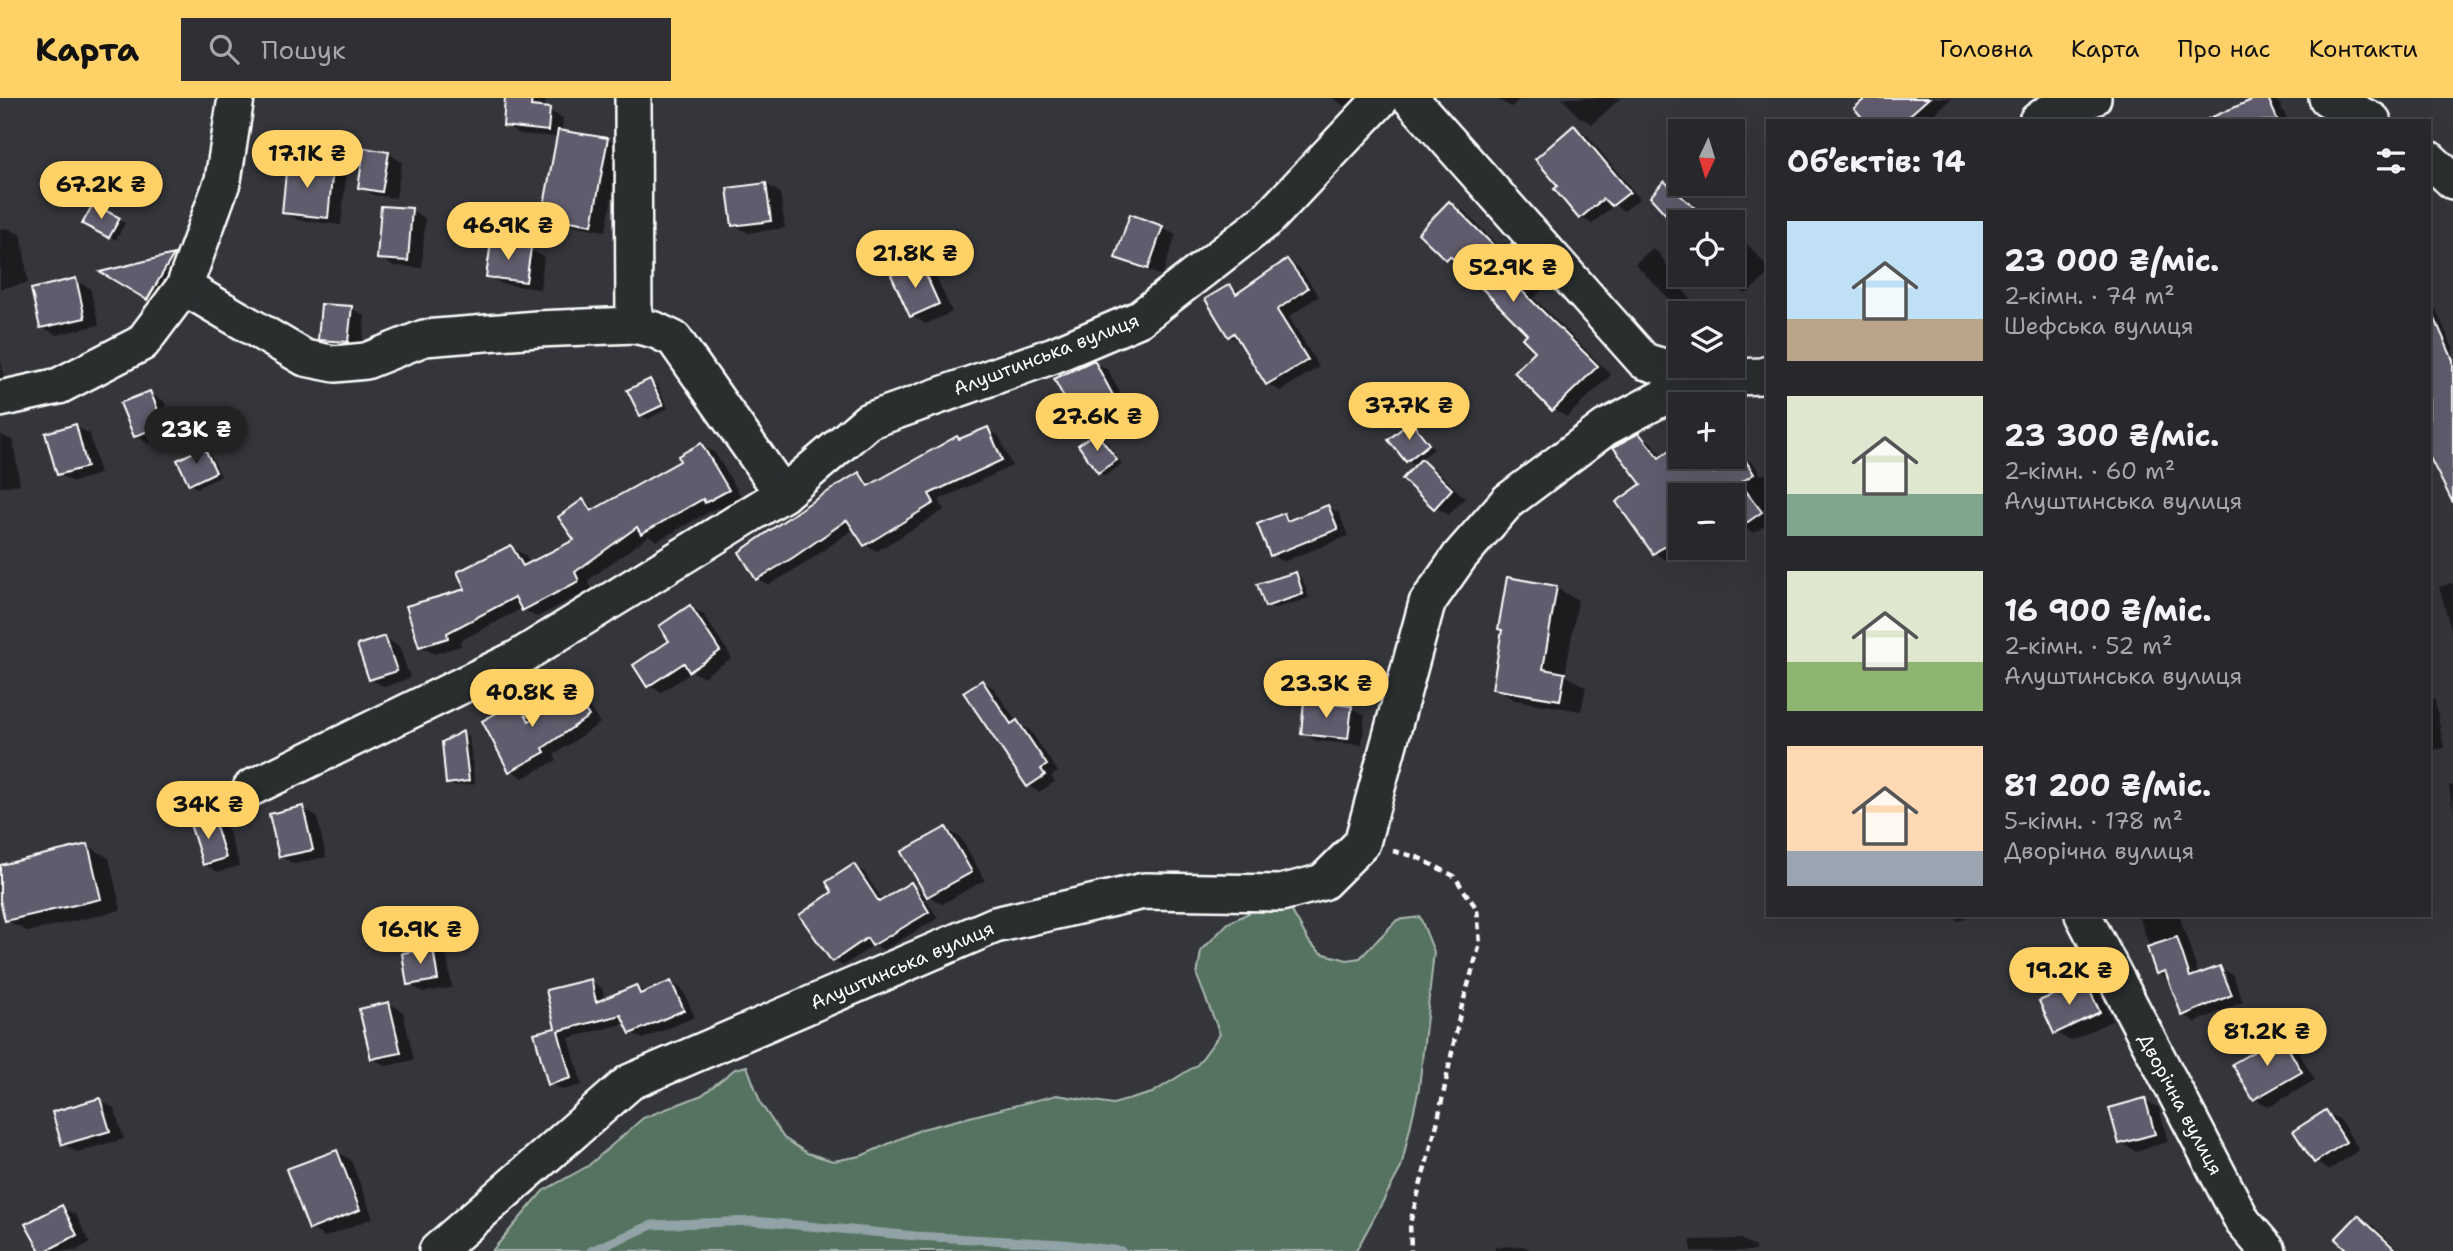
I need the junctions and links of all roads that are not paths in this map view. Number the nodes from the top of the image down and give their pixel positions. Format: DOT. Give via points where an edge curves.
graph roads {
  1 [pos="236,98"];
  2 [pos="634,98"];
  3 [pos="1382,98"];
  4 [pos="1410,98"];
  5 [pos="2093,98"];
  6 [pos="2327,98"];
  7 [pos="2044,111"];
  8 [pos="2369,119"];
  9 [pos="2431,161"];
  10 [pos="2453,181"];
  11 [pos="184,287"];
  12 [pos="634,325"];
  13 [pos="1668,368"];
  14 [pos="1766,375"];
  15 [pos="1745,377"];
  16 [pos="1700,378"];
  17 [pos="0,399"];
  18 [pos="783,495"];
  19 [pos="251,788"];
  20 [pos="2084,917"];
  21 [pos="437,1251"];
  22 [pos="2268,1251"];
  1 -- 11 [label="street" via="223,180"];
  2 -- 12 [label="street"];
  3 -- 18 [label="street, Алуштинська вулиця" via="1268,219 1139,319 1054,355 868,421"];
  4 -- 13 [label="street" via="1644,361"];
  5 -- 7 [label="street"];
  6 -- 8 [label="street"];
  9 -- 10 [label="street"];
  11 -- 12 [label="street" via="306,358 335,364 366,361 424,338"];
  11 -- 17 [label="street" via="142,344 59,386"];
  12 -- 18 [label="street" via="674,339"];
  14 -- 15 [label="street"];
  16 -- 21 [label="street, Алуштинська вулиця" via="1605,428 1508,500 1460,556 1427,603 1362,843 1323,882 1281,893 1144,891 995,925 630,1082"];
  18 -- 19 [label="street, Алуштинська вулиця" via="518,658"];
  20 -- 22 [label="street, Дворічна вулиця" via="2243,1222"];
}
